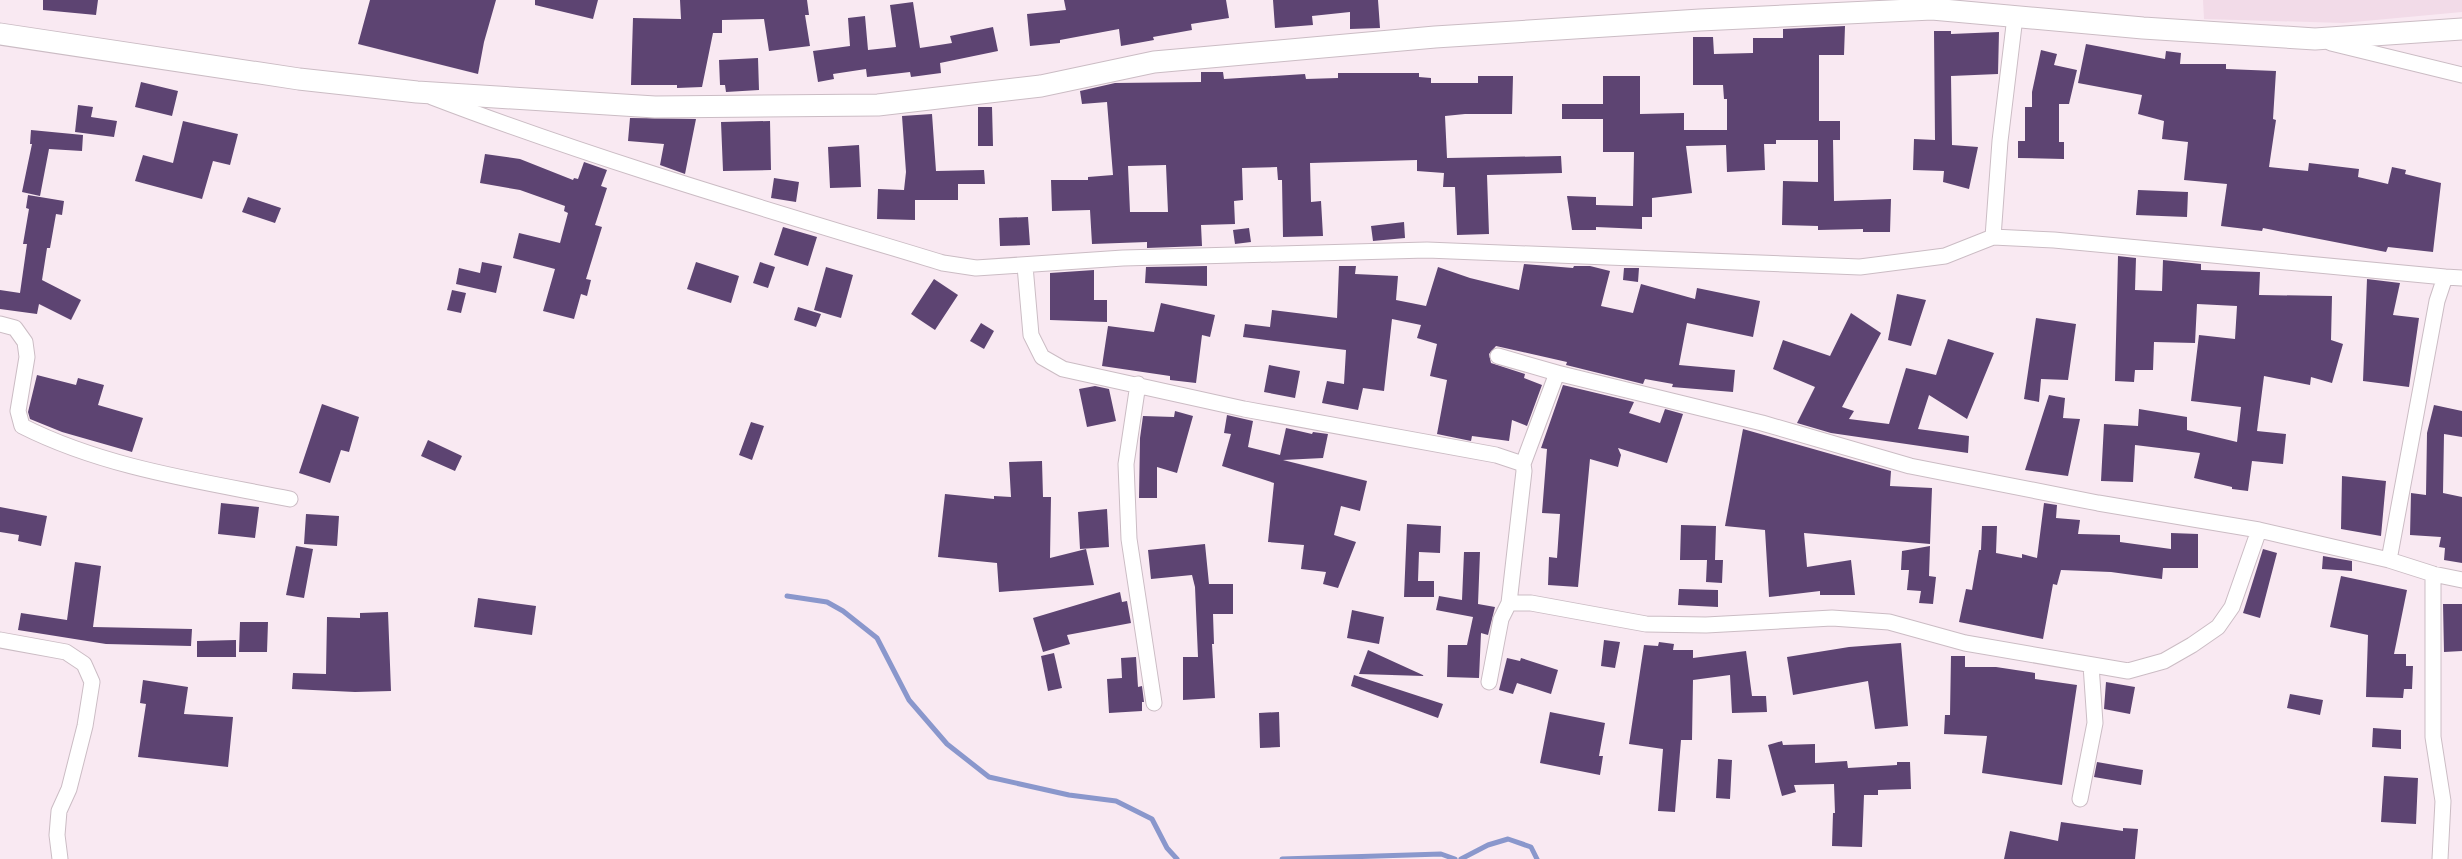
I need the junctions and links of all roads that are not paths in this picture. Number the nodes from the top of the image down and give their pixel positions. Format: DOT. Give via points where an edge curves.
graph roads {
  1 [pos="2015,17"];
  2 [pos="2462,29"];
  3 [pos="0,34"];
  4 [pos="2315,39"];
  5 [pos="2462,75"];
  6 [pos="417,92"];
  7 [pos="1993,237"];
  8 [pos="1025,266"];
  9 [pos="2445,277"];
  10 [pos="2462,278"];
  11 [pos="0,324"];
  12 [pos="1498,356"];
  13 [pos="1557,373"];
  14 [pos="1138,384"];
  15 [pos="1523,464"];
  16 [pos="290,499"];
  17 [pos="2259,530"];
  18 [pos="2389,560"];
  19 [pos="2433,574"];
  20 [pos="2462,580"];
  21 [pos="1509,603"];
  22 [pos="0,640"];
  23 [pos="2091,665"];
  24 [pos="1489,682"];
  25 [pos="1154,703"];
  26 [pos="2080,799"];
  27 [pos="60,859"];
  28 [pos="2440,859"];
  1 -- 4 [label="street"];
  1 -- 6 [label="street" via="1932,9 1435,37 1154,62 1041,86 878,105 655,107"];
  1 -- 7 [label="street"];
  2 -- 4 [label="street"];
  3 -- 6 [label="street" via="299,80"];
  4 -- 5 [label="street"];
  6 -- 8 [label="street" via="526,133 943,263 976,268"];
  7 -- 8 [label="street" via="1945,256 1860,267 1427,250 1123,258"];
  7 -- 9 [label="street"];
  8 -- 14 [label="street" via="1031,335 1042,357 1063,369"];
  9 -- 10 [label="street"];
  9 -- 18 [label="street" via="2437,301"];
  11 -- 16 [label="street" via="15,328 25,342 27,357 18,411 22,426 134,468"];
  12 -- 13 [label="street"];
  13 -- 15 [label="street"];
  13 -- 17 [label="street" via="1762,423 1910,466"];
  14 -- 15 [label="street" via="1244,409 1496,455"];
  14 -- 25 [label="street" via="1125,464 1129,539"];
  15 -- 21 [label="street"];
  17 -- 18 [label="street"];
  17 -- 23 [label="street" via="2232,606 2218,627 2164,661 2128,671"];
  18 -- 19 [label="street"];
  19 -- 20 [label="street"];
  19 -- 28 [label="street" via="2433,737 2443,801"];
  21 -- 23 [label="street" via="1531,603 1646,624 1833,618 1889,622 1965,643"];
  21 -- 24 [label="street" via="1501,619"];
  22 -- 27 [label="street" via="66,652 84,664 92,682 69,789 59,811"];
  23 -- 26 [label="street" via="2095,723"];
}
